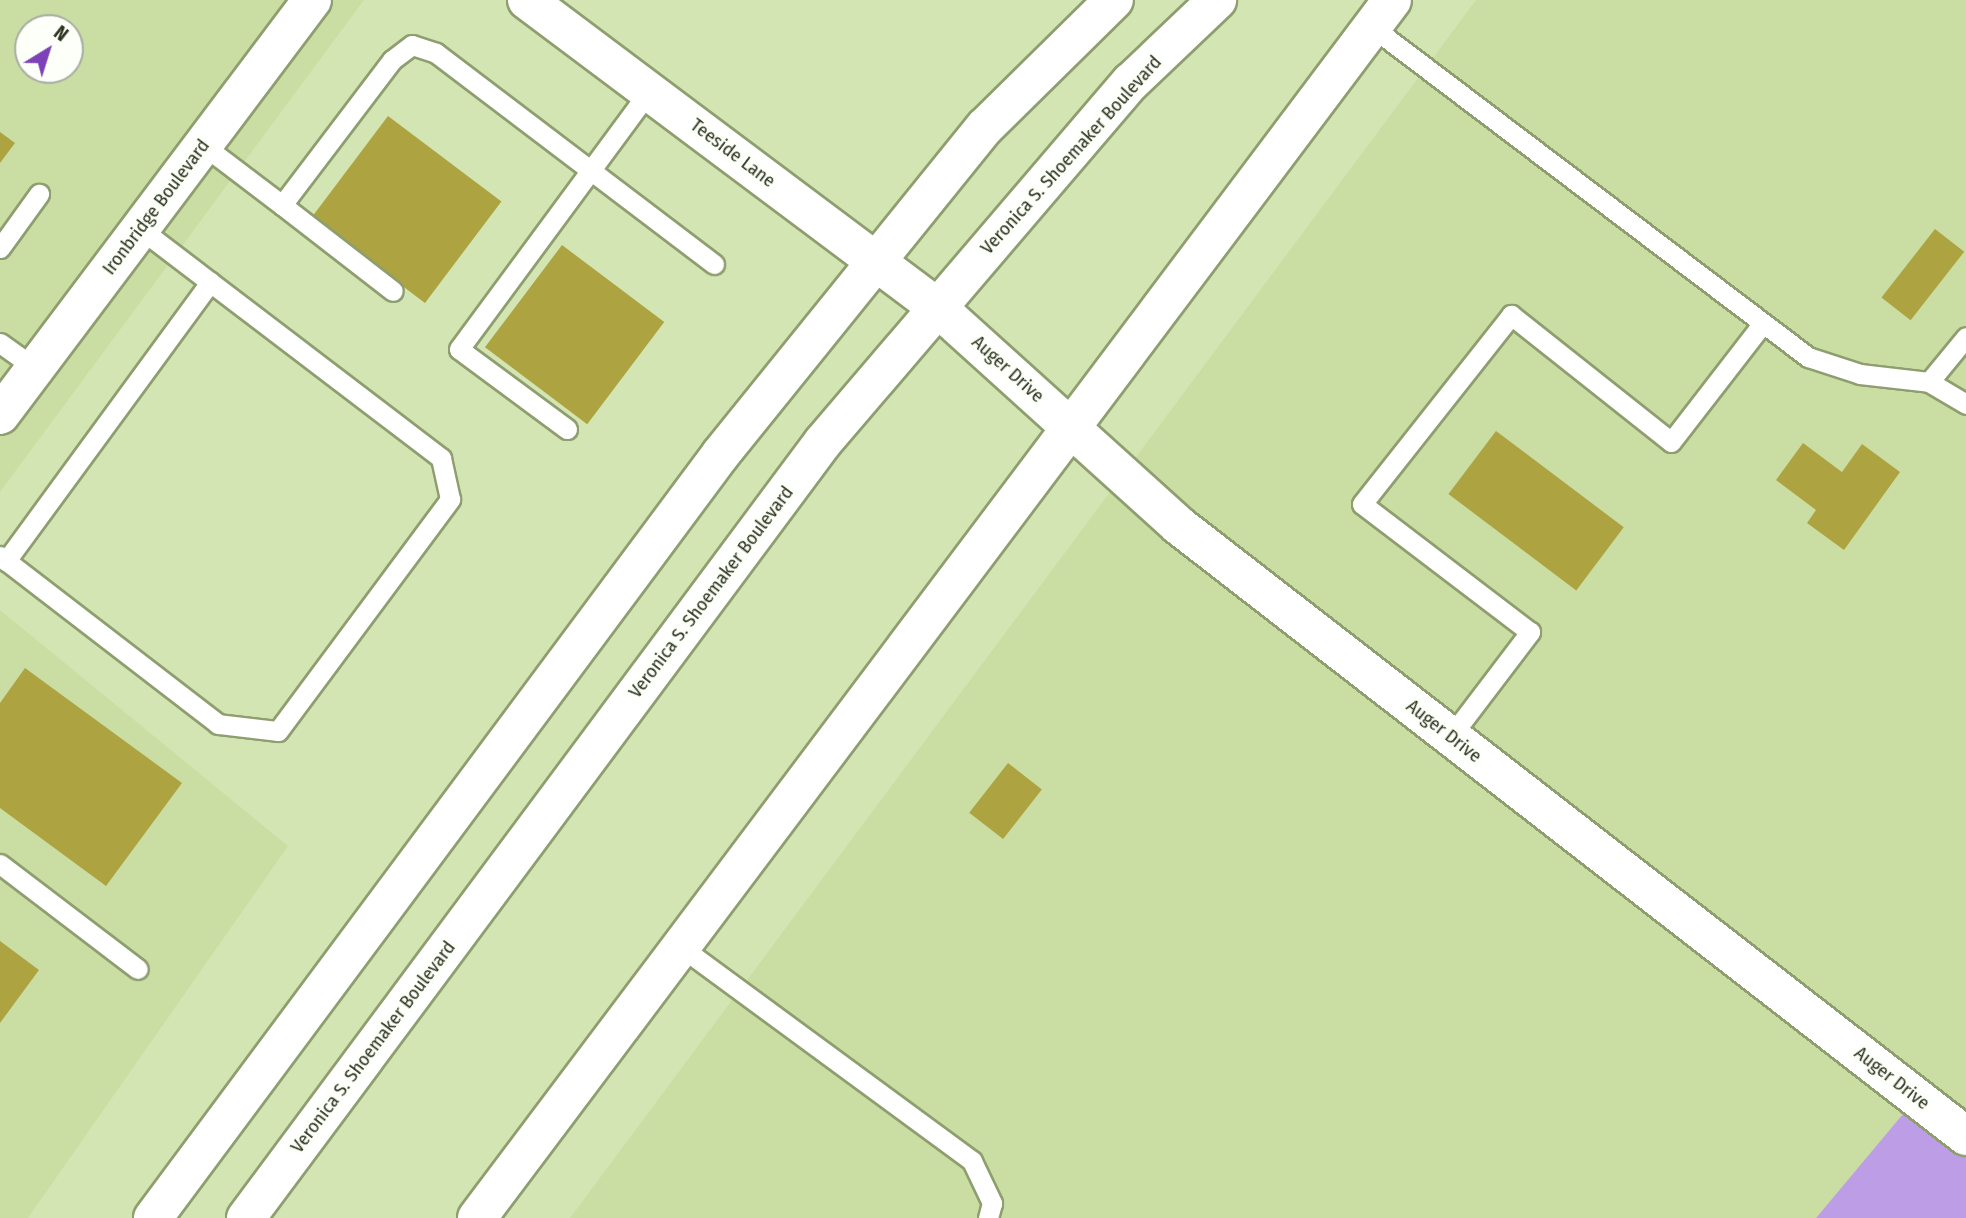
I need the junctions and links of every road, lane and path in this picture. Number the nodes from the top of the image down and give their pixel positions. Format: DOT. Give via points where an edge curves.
graph roads {
  1 [pos="313,0"];
  2 [pos="527,0"];
  3 [pos="1114,0"];
  4 [pos="1217,0"];
  5 [pos="1382,13"];
  6 [pos="649,91"];
  7 [pos="203,145"];
  8 [pos="590,170"];
  9 [pos="39,194"];
  10 [pos="282,205"];
  11 [pos="140,229"];
  12 [pos="0,248"];
  13 [pos="877,261"];
  14 [pos="714,264"];
  15 [pos="210,282"];
  16 [pos="393,290"];
  17 [pos="937,308"];
  18 [pos="1763,323"];
  19 [pos="1966,337"];
  20 [pos="0,343"];
  21 [pos="35,368"];
  22 [pos="1929,382"];
  23 [pos="1966,404"];
  24 [pos="0,415"];
  25 [pos="1072,426"];
  26 [pos="567,429"];
  27 [pos="3,559"];
  28 [pos="1451,736"];
  29 [pos="0,864"];
  30 [pos="681,947"];
  31 [pos="138,969"];
  32 [pos="1957,1121"];
  33 [pos="153,1218"];
  34 [pos="246,1218"];
  35 [pos="477,1218"];
  36 [pos="988,1218"];
  1 -- 7 [label="street, Ironbridge Boulevard"];
  2 -- 6 [label="street, Teeside Lane"];
  3 -- 13 [label="street" via="985,127"];
  4 -- 17 [label="street, Veronica S. Shoemaker Boulevard" via="1131,82"];
  5 -- 18 [label="lane"];
  5 -- 25 [label="street"];
  6 -- 8 [label="lane"];
  6 -- 13 [label="street, Teeside Lane"];
  7 -- 10 [label="lane"];
  7 -- 11 [label="street, Ironbridge Boulevard"];
  8 -- 10 [label="lane" via="436,53 412,45 392,60"];
  8 -- 14 [label="lane"];
  8 -- 26 [label="lane" via="459,349"];
  9 -- 12 [label="lane"];
  10 -- 16 [label="lane"];
  11 -- 15 [label="lane"];
  11 -- 21 [label="street, Ironbridge Boulevard"];
  13 -- 17 [label="street, Teeside Lane"];
  13 -- 33 [label="street" via="720,456"];
  15 -- 27 [label="lane"];
  15 -- 27 [label="lane" via="441,458 450,499 278,731 218,724"];
  17 -- 25 [label="street, Auger Drive"];
  17 -- 34 [label="street, Veronica S. Shoemaker Boulevard" via="823,442"];
  18 -- 22 [label="lane" via="1808,357 1860,374"];
  18 -- 28 [label="lane" via="1671,442 1511,315 1362,504 1530,632"];
  19 -- 22 [label="lane"];
  20 -- 21 [label="lane"];
  21 -- 24 [label="street, Ironbridge Boulevard"];
  22 -- 23 [label="lane"];
  25 -- 28 [label="street, Auger Drive" via="1178,525"];
  25 -- 30 [label="street"];
  28 -- 32 [label="street, Auger Drive"];
  29 -- 31 [label="lane"];
  30 -- 35 [label="street"];
  30 -- 36 [label="lane" via="972,1161 992,1203"];
}
